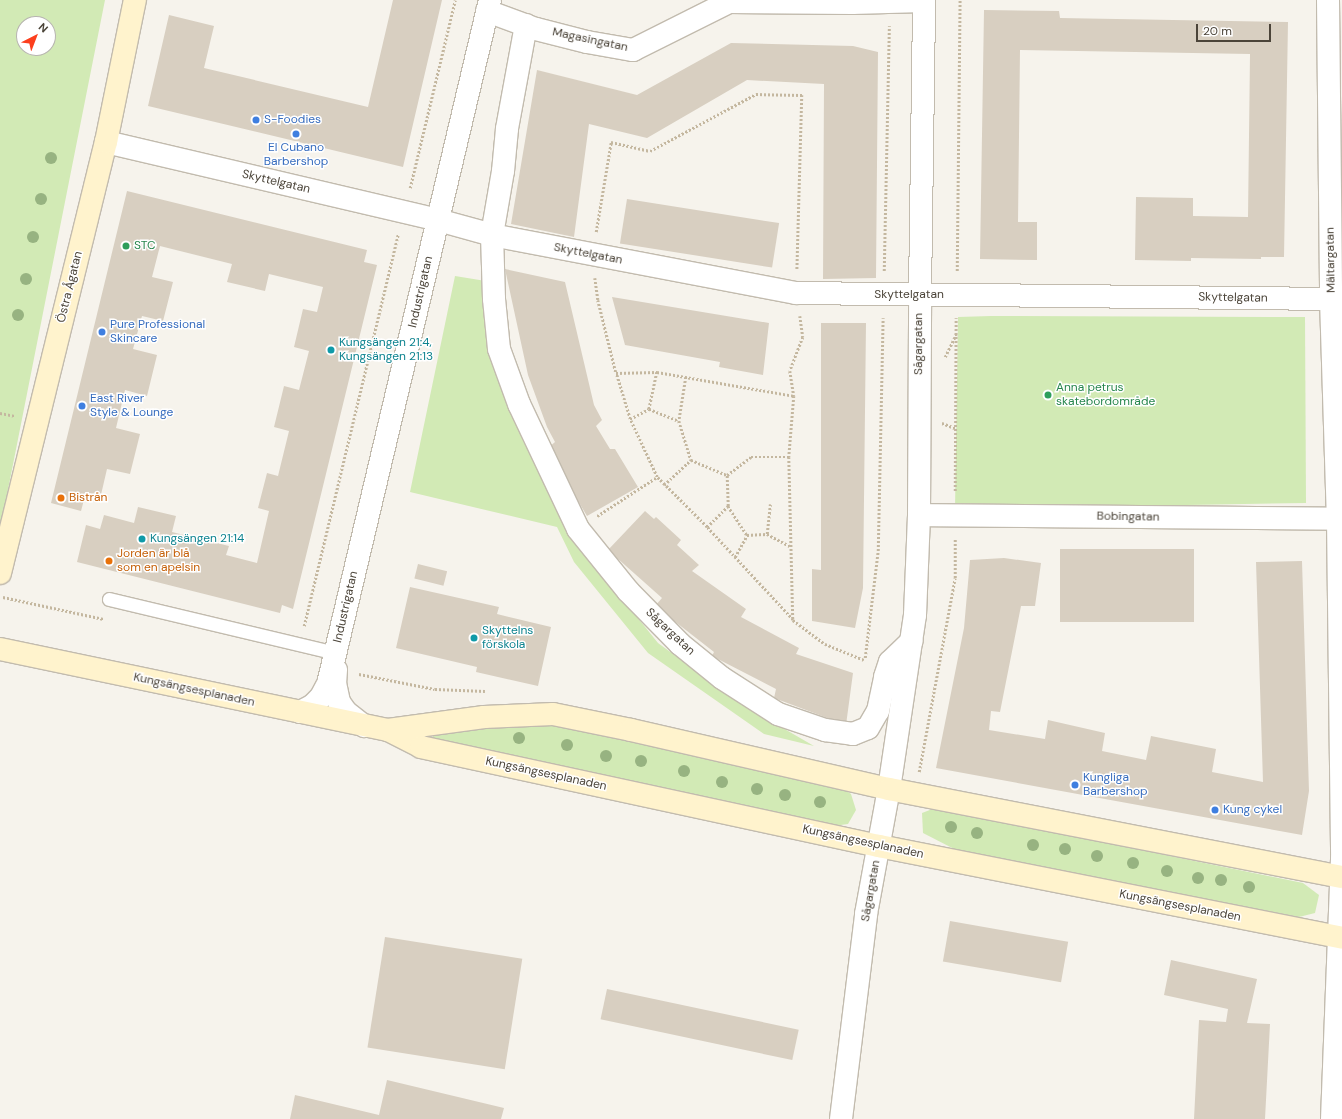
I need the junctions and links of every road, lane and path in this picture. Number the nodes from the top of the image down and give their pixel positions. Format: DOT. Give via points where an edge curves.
graph roads {
  1 [pos="135,0"];
  2 [pos="455,0"];
  3 [pos="924,0"];
  4 [pos="960,0"];
  5 [pos="1328,0"];
  6 [pos="890,2"];
  7 [pos="489,5"];
  8 [pos="526,25"];
  9 [pos="106,142"];
  10 [pos="404,212"];
  11 [pos="438,220"];
  12 [pos="597,228"];
  13 [pos="492,235"];
  14 [pos="596,285"];
  15 [pos="796,293"];
  16 [pos="920,294"];
  17 [pos="884,295"];
  18 [pos="956,295"];
  19 [pos="1331,299"];
  20 [pos="956,334"];
  21 [pos="943,360"];
  22 [pos="657,372"];
  23 [pos="616,373"];
  24 [pos="686,377"];
  25 [pos="1338,395"];
  26 [pos="794,396"];
  27 [pos="649,409"];
  28 [pos="0,413"];
  29 [pos="17,417"];
  30 [pos="630,419"];
  31 [pos="679,421"];
  32 [pos="789,457"];
  33 [pos="691,460"];
  34 [pos="727,475"];
  35 [pos="657,478"];
  36 [pos="664,485"];
  37 [pos="770,504"];
  38 [pos="728,506"];
  39 [pos="919,515"];
  40 [pos="955,515"];
  41 [pos="1338,520"];
  42 [pos="707,527"];
  43 [pos="578,529"];
  44 [pos="767,534"];
  45 [pos="747,535"];
  46 [pos="790,546"];
  47 [pos="735,557"];
  48 [pos="0,573"];
  49 [pos="109,599"];
  50 [pos="793,620"];
  51 [pos="912,641"];
  52 [pos="299,645"];
  53 [pos="0,649"];
  54 [pos="335,653"];
  55 [pos="864,660"];
  56 [pos="863,668"];
  57 [pos="300,712"];
  58 [pos="364,726"];
  59 [pos="388,730"];
  60 [pos="918,776"];
  61 [pos="890,789"];
  62 [pos="879,846"];
  63 [pos="1342,877"];
  64 [pos="1340,938"];
  65 [pos="841,1119"];
  66 [pos="1332,1119"];
  1 -- 9 [label="street, Östra Ågatan"];
  2 -- 10 [label="path"];
  3 -- 6 [label="street, Magasingatan"];
  3 -- 16 [label="street, Sågargatan"];
  4 -- 18 [label="path"];
  5 -- 19 [label="street, Mältargatan"];
  6 -- 8 [label="street, Magasingatan" via="729,2 633,50 587,42"];
  6 -- 17 [label="path"];
  7 -- 8 [label="street, Magasingatan"];
  7 -- 11 [label="street, Industrigatan"];
  8 -- 13 [label="street" via="507,129"];
  9 -- 10 [label="street, Skyttelgatan"];
  9 -- 48 [label="street, Östra Ågatan"];
  10 -- 11 [label="street, Skyttelgatan"];
  10 -- 52 [label="path"];
  11 -- 13 [label="street, Skyttelgatan"];
  11 -- 54 [label="street, Industrigatan"];
  12 -- 15 [label="path" via="611,142 650,151 756,94 802,95"];
  13 -- 15 [label="street, Skyttelgatan"];
  13 -- 43 [label="street" via="498,349 519,404"];
  14 -- 23 [label="path"];
  15 -- 17 [label="street, Skyttelgatan"];
  15 -- 26 [label="path" via="803,337 790,372"];
  16 -- 17 [label="street, Skyttelgatan"];
  16 -- 18 [label="street, Skyttelgatan"];
  16 -- 39 [label="street, Sågargatan"];
  17 -- 55 [label="path" via="878,551"];
  18 -- 19 [label="street, Skyttelgatan"];
  18 -- 20 [label="path"];
  19 -- 25 [label="street, Mältargatan"];
  20 -- 21 [label="path"];
  20 -- 40 [label="path"];
  22 -- 23 [label="path"];
  22 -- 24 [label="path"];
  22 -- 27 [label="path"];
  23 -- 30 [label="path"];
  24 -- 26 [label="path"];
  24 -- 31 [label="path"];
  25 -- 41 [label="street, Mältargatan"];
  26 -- 32 [label="path"];
  27 -- 30 [label="path"];
  27 -- 31 [label="path"];
  28 -- 29 [label="path"];
  30 -- 35 [label="path"];
  31 -- 33 [label="path"];
  32 -- 34 [label="path" via="750,457"];
  32 -- 46 [label="path"];
  33 -- 34 [label="path"];
  33 -- 36 [label="path"];
  34 -- 38 [label="path"];
  35 -- 36 [label="path"];
  35 -- 43 [label="path"];
  36 -- 42 [label="path"];
  37 -- 44 [label="path"];
  38 -- 42 [label="path"];
  38 -- 45 [label="path"];
  39 -- 40 [label="street, Bobingatan"];
  39 -- 51 [label="street, Sågargatan"];
  40 -- 41 [label="street, Bobingatan"];
  40 -- 60 [label="path" via="954,578"];
  41 -- 63 [label="street, Mältargatan"];
  42 -- 47 [label="path"];
  43 -- 51 [label="street, Sågargatan" via="628,591 680,644 722,678 778,714 825,730 853,734 868,728 878,711 890,662"];
  44 -- 45 [label="path"];
  44 -- 46 [label="path"];
  45 -- 47 [label="path"];
  46 -- 50 [label="path"];
  47 -- 50 [label="path"];
  49 -- 52 [label="lane"];
  50 -- 55 [label="path" via="825,644"];
  51 -- 61 [label="street, Sågargatan"];
  52 -- 54 [label="lane"];
  53 -- 57 [label="street, Kungsängsesplanaden"];
  54 -- 57 [label="street" via="324,691 312,706"];
  54 -- 58 [label="street" via="334,683 339,702 346,712"];
  55 -- 56 [label="path"];
  57 -- 58 [label="street, Kungsängsesplanaden"];
  58 -- 59 [label="street, Kungsängsesplanaden"];
  59 -- 61 [label="street, Kungsängsesplanaden" via="484,717 553,714"];
  59 -- 62 [label="street, Kungsängsesplanaden" via="421,747"];
  61 -- 62 [label="street, Sågargatan"];
  61 -- 63 [label="street, Kungsängsesplanaden"];
  62 -- 64 [label="street, Kungsängsesplanaden"];
  62 -- 65 [label="street, Sågargatan" via="866,914"];
  63 -- 64 [label="street, Mältargatan"];
  64 -- 66 [label="street, Mältargatan"];
}
